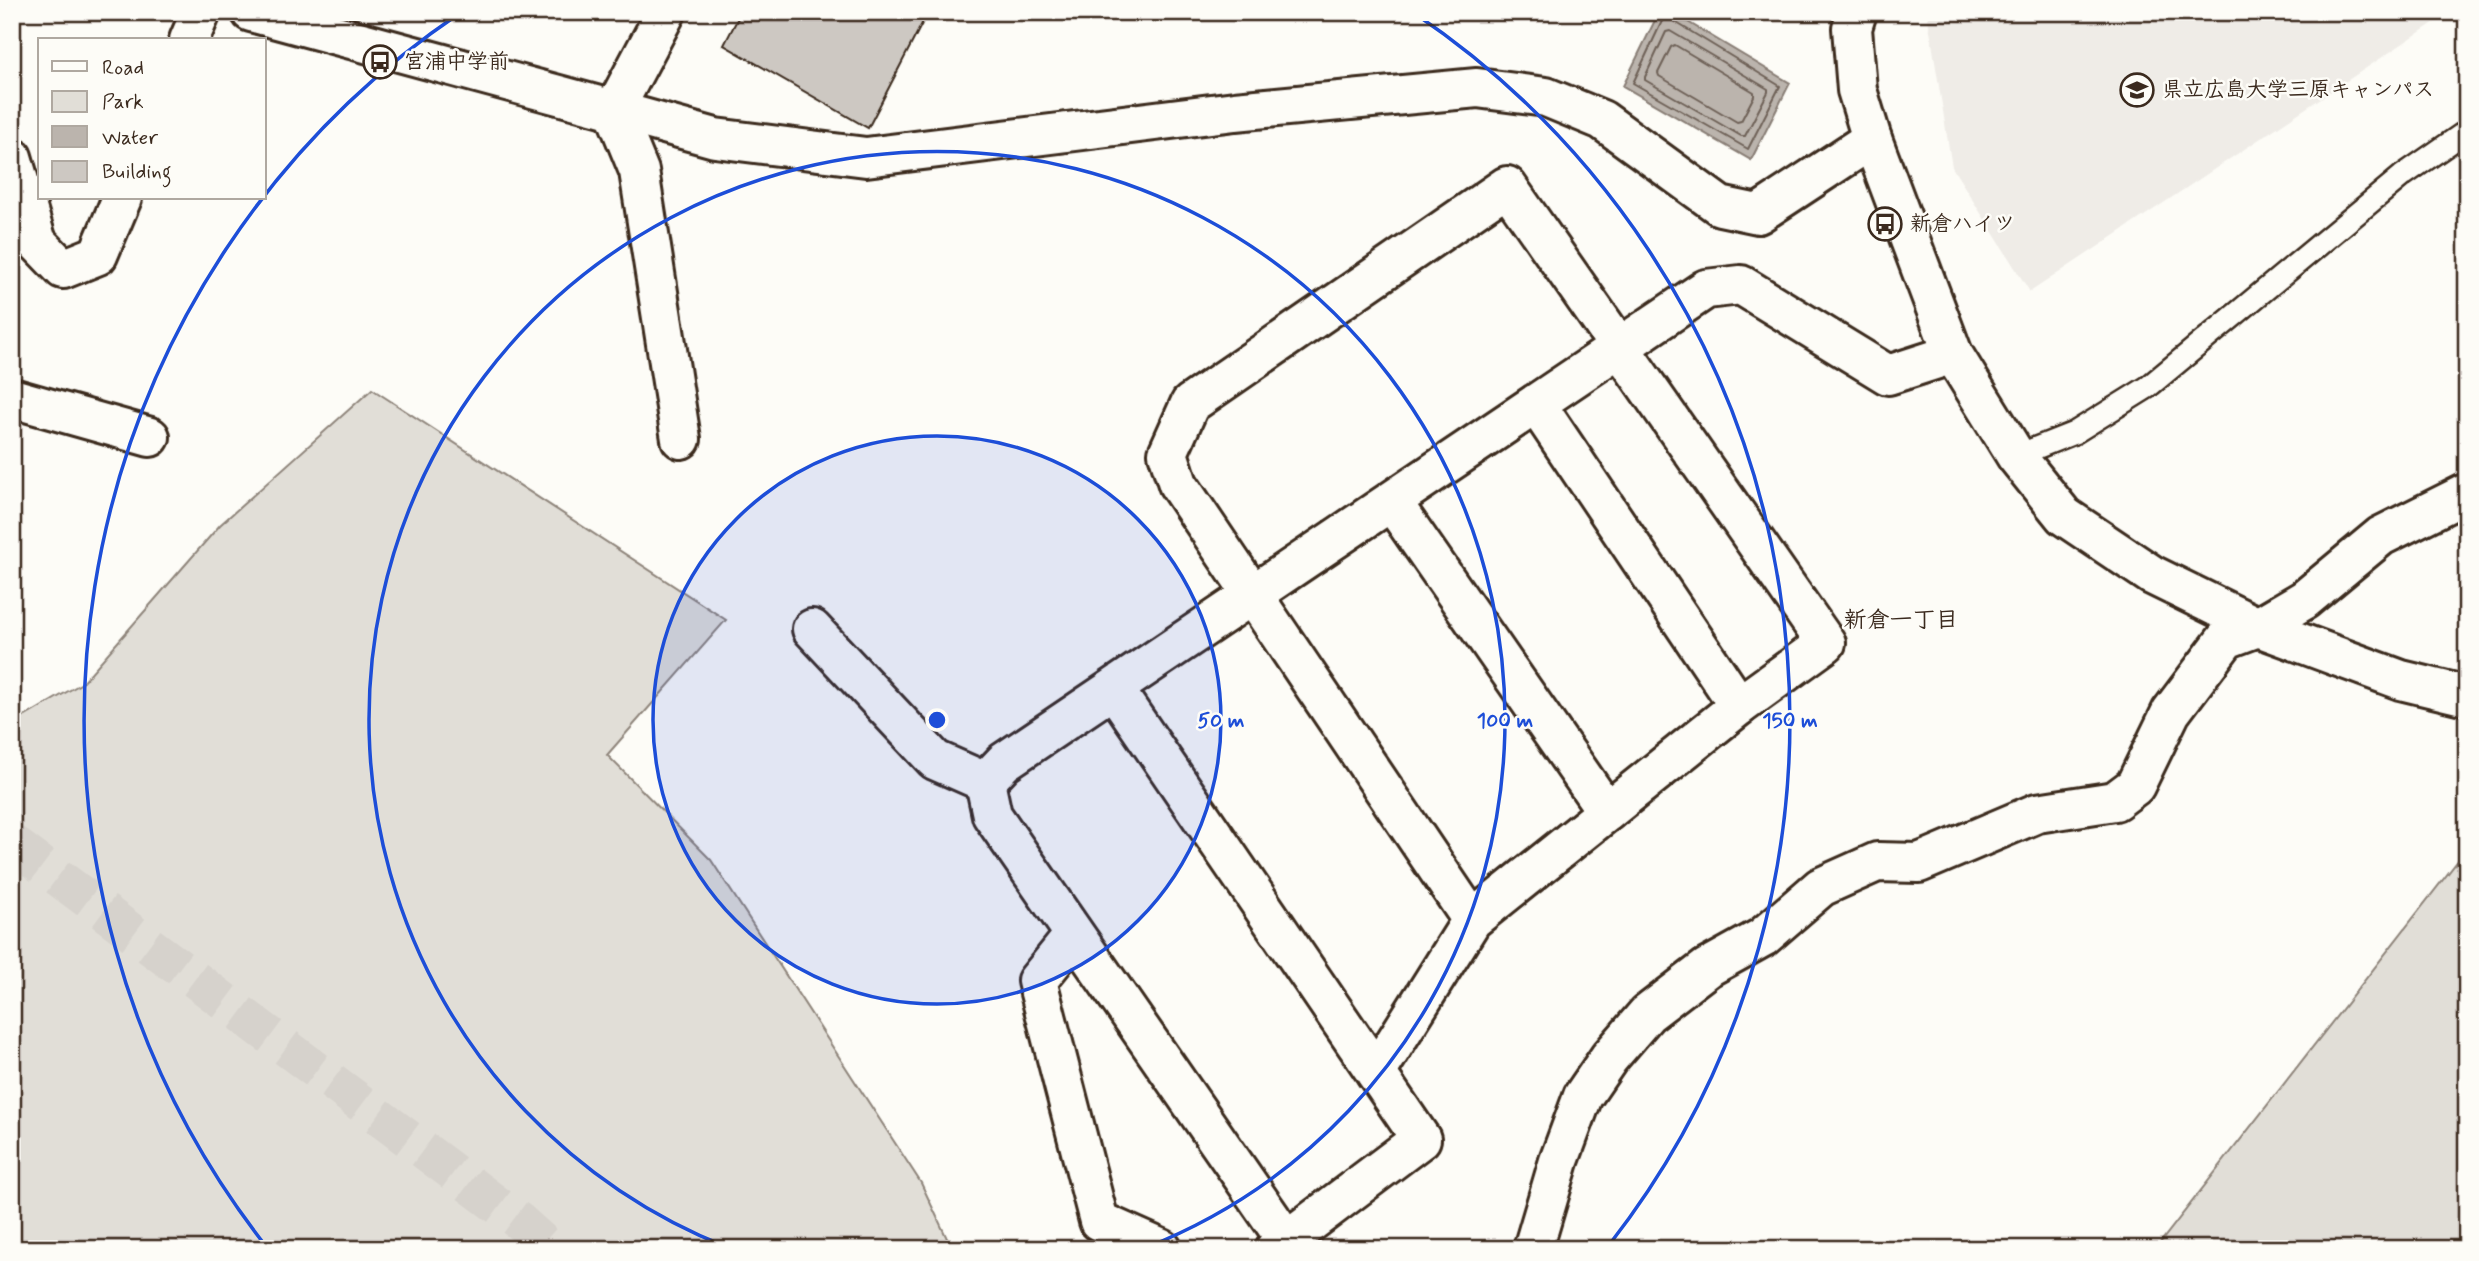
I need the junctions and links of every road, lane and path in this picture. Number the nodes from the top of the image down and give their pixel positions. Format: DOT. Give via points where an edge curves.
graph roads {
  1 [pos="201,12"];
  2 [pos="251,12"];
  3 [pos="666,12"];
  4 [pos="1857,12"];
  5 [pos="190,38"];
  6 [pos="614,110"];
  7 [pos="2467,131"];
  8 [pos="1872,139"];
  9 [pos="12,157"];
  10 [pos="121,200"];
  11 [pos="24,253"];
  12 [pos="1620,347"];
  13 [pos="1953,354"];
  14 [pos="12,398"];
  15 [pos="1536,404"];
  16 [pos="150,437"];
  17 [pos="681,439"];
  18 [pos="2016,456"];
  19 [pos="2467,493"];
  20 [pos="1392,502"];
  21 [pos="1253,595"];
  22 [pos="2258,627"];
  23 [pos="812,629"];
  24 [pos="1114,689"];
  25 [pos="2467,696"];
  26 [pos="1739,706"];
  27 [pos="985,782"];
  28 [pos="1607,812"];
  29 [pos="1472,920"];
  30 [pos="1074,935"];
  31 [pos="1376,1073"];
  32 [pos="1281,1245"];
  33 [pos="1162,1249"];
  34 [pos="1533,1249"];
  1 -- 5 [label="street"];
  2 -- 6 [label="street"];
  3 -- 6 [label="street"];
  4 -- 8 [label="street" via="1852,28 1857,90"];
  6 -- 8 [label="street" via="715,138 866,157 1235,111 1477,88 1546,97 1602,120 1720,206 1758,214"];
  6 -- 17 [label="street" via="639,171"];
  7 -- 18 [label="lane" via="2402,176 2148,387 2074,433"];
  8 -- 13 [label="street"];
  9 -- 11 [label="street"];
  10 -- 11 [label="street" via="98,255 63,269"];
  12 -- 13 [label="street" via="1706,289 1741,285 1888,375"];
  12 -- 15 [label="street"];
  12 -- 21 [label="street" via="1507,186 1190,404 1168,453 1178,484"];
  12 -- 26 [label="street" via="1826,643"];
  13 -- 18 [label="street"];
  14 -- 16 [label="street"];
  15 -- 20 [label="street"];
  15 -- 26 [label="street"];
  18 -- 22 [label="street" via="2064,516 2152,575"];
  19 -- 22 [label="street" via="2381,536 2304,600"];
  20 -- 21 [label="street"];
  20 -- 28 [label="street"];
  21 -- 24 [label="street"];
  21 -- 29 [label="street"];
  22 -- 25 [label="street" via="2400,680"];
  22 -- 34 [label="street" via="2226,639 2171,712 2135,786 2115,801 2038,813 1919,863 1877,862 1821,887 1763,937 1707,968 1647,1014 1583,1096"];
  23 -- 27 [label="street" via="935,760"];
  24 -- 27 [label="street" via="1004,762"];
  24 -- 31 [label="street"];
  26 -- 28 [label="street"];
  27 -- 30 [label="street" via="992,815"];
  28 -- 29 [label="street"];
  29 -- 31 [label="street"];
  30 -- 32 [label="street"];
  30 -- 33 [label="street" via="1037,981 1099,1221"];
  31 -- 32 [label="street" via="1421,1139"];
}
